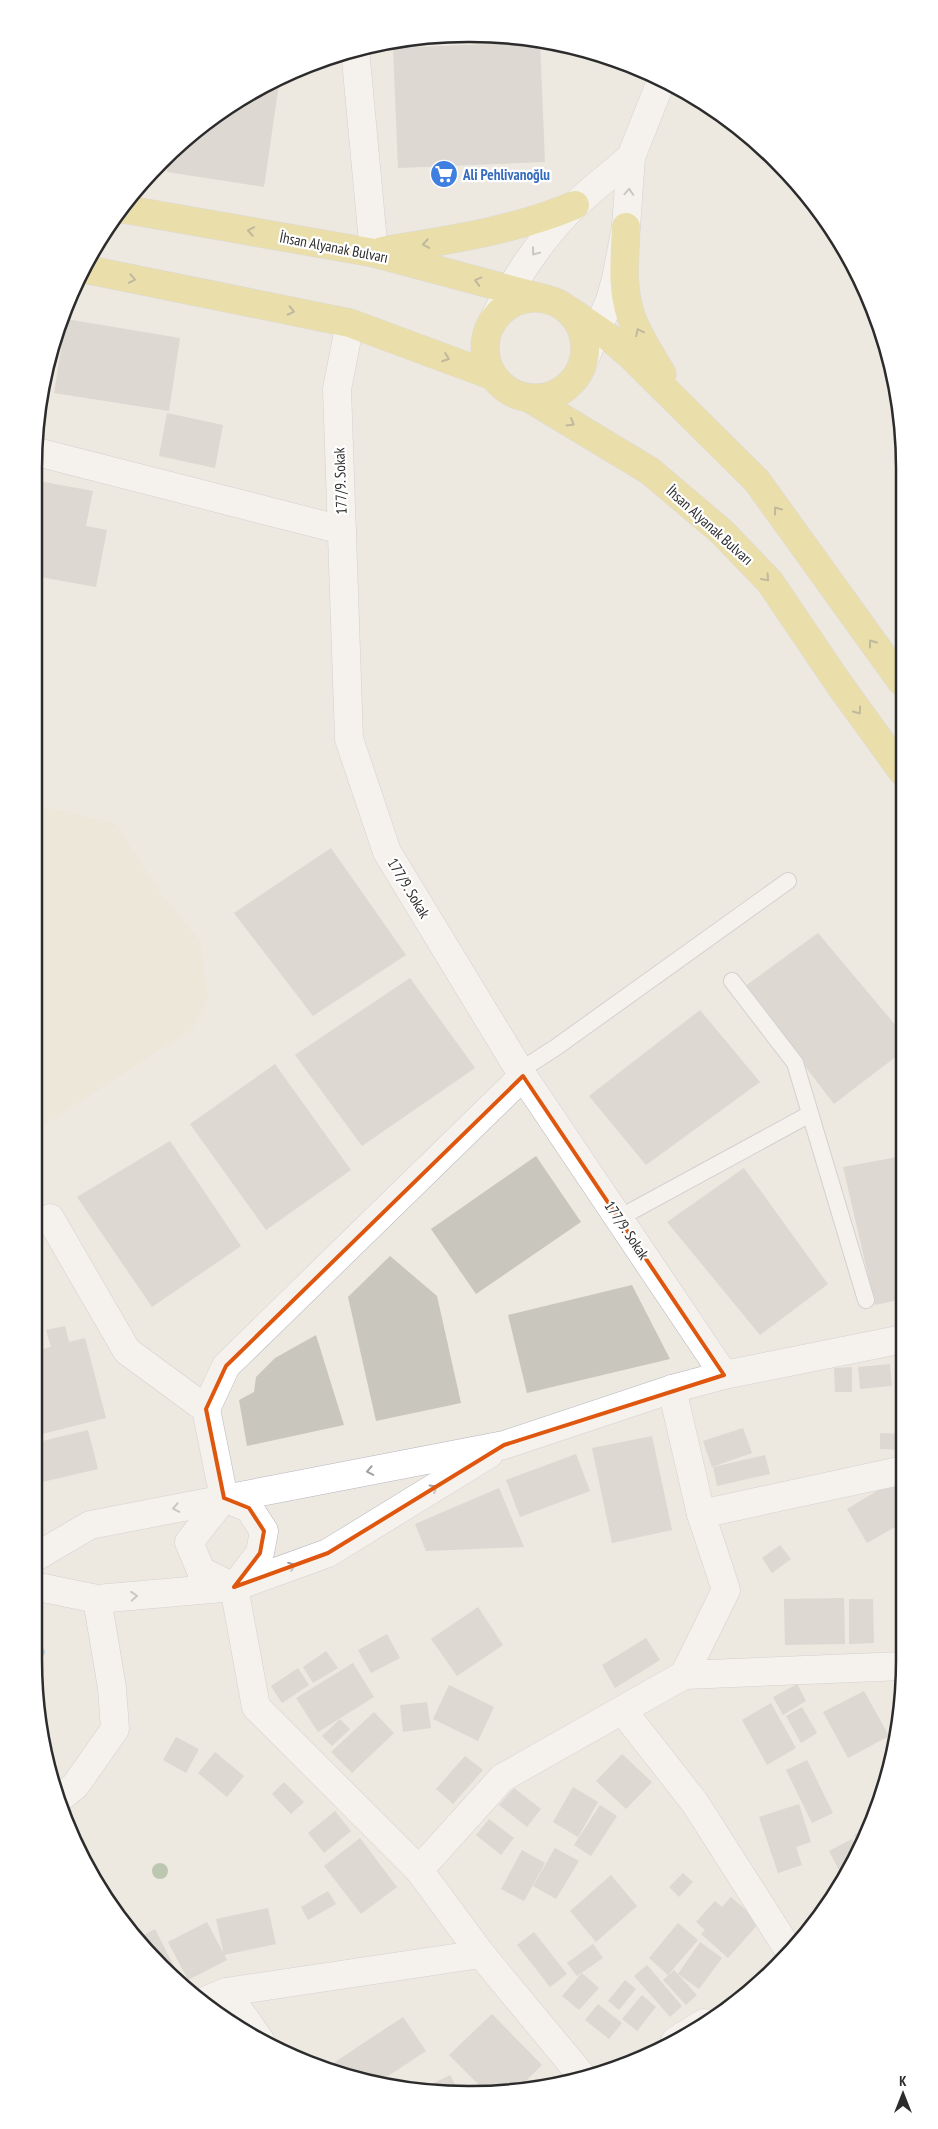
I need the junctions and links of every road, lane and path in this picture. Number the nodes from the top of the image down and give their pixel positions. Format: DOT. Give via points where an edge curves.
graph roads {
  1 [pos="356,58"];
  2 [pos="659,87"];
  3 [pos="631,157"];
  4 [pos="575,205"];
  5 [pos="130,210"];
  6 [pos="626,228"];
  7 [pos="374,252"];
  8 [pos="92,271"];
  9 [pos="510,289"];
  10 [pos="542,298"];
  11 [pos="569,310"];
  12 [pos="494,318"];
  13 [pos="350,323"];
  14 [pos="598,330"];
  15 [pos="579,372"];
  16 [pos="492,376"];
  17 [pos="529,398"];
  18 [pos="681,405"];
  19 [pos="43,454"];
  20 [pos="342,530"];
  21 [pos="896,675"];
  22 [pos="896,763"];
  23 [pos="788,881"];
  24 [pos="732,981"];
  25 [pos="521,1073"];
  26 [pos="810,1114"];
  27 [pos="50,1218"];
  28 [pos="619,1218"];
  29 [pos="866,1300"];
  30 [pos="896,1340"];
  31 [pos="724,1375"];
  32 [pos="672,1389"];
  33 [pos="206,1409"];
  34 [pos="504,1445"];
  35 [pos="896,1472"];
  36 [pos="224,1498"];
  37 [pos="701,1514"];
  38 [pos="42,1553"];
  39 [pos="234,1587"];
  40 [pos="42,1588"];
  41 [pos="96,1599"];
  42 [pos="896,1666"];
  43 [pos="684,1675"];
  44 [pos="623,1711"];
  45 [pos="64,1794"];
  46 [pos="419,1870"];
  47 [pos="786,1946"];
  48 [pos="481,1954"];
  49 [pos="216,1996"];
  50 [pos="239,2019"];
  51 [pos="579,2072"];
  1 -- 7 [label="street"];
  2 -- 3 [label="street"];
  3 -- 4 [label="street"];
  6 -- 3 [label="street, one-way"];
  4 -- 7 [label="main road, one-way" via="521,225"];
  4 -- 9 [label="street, one-way"];
  7 -- 5 [label="main road, İhsan Alyanak Bulvarı, one-way"];
  6 -- 14 [label="street" via="614,286"];
  18 -- 6 [label="main road, one-way" via="631,316 624,282"];
  9 -- 7 [label="main road, İhsan Alyanak Bulvarı, one-way"];
  8 -- 13 [label="main road, one-way"];
  9 -- 10 [label="main road, İhsan Alyanak Bulvarı"];
  9 -- 12 [label="street"];
  10 -- 11 [label="main road"];
  10 -- 12 [label="main road" via="524,298 507,305"];
  11 -- 14 [label="main road"];
  11 -- 15 [label="main road" via="585,339 585,356"];
  12 -- 16 [label="main road" via="485,336 484,357"];
  13 -- 16 [label="main road, one-way"];
  13 -- 20 [label="street, 177/9. Sokak" via="337,389"];
  14 -- 15 [label="street"];
  14 -- 18 [label="main road" via="631,356"];
  15 -- 17 [label="main road" via="566,387 549,396"];
  16 -- 17 [label="main road" via="515,395"];
  17 -- 22 [label="main road, İhsan Alyanak Bulvarı, one-way" via="650,471 722,532 770,582"];
  21 -- 18 [label="main road, one-way" via="756,481"];
  19 -- 20 [label="street"];
  20 -- 25 [label="street, 177/9. Sokak" via="349,739 388,852"];
  23 -- 25 [label="lane"];
  24 -- 26 [label="lane" via="795,1063"];
  25 -- 28 [label="street, 177/9. Sokak"];
  25 -- 33 [label="street" via="226,1366"];
  26 -- 28 [label="lane"];
  26 -- 29 [label="lane"];
  27 -- 33 [label="street" via="127,1351"];
  28 -- 31 [label="street, 177/9. Sokak"];
  30 -- 31 [label="street"];
  31 -- 32 [label="street"];
  32 -- 34 [label="street"];
  32 -- 37 [label="street"];
  33 -- 36 [label="street"];
  34 -- 36 [label="street, one-way"];
  39 -- 34 [label="street, one-way" via="328,1553"];
  35 -- 37 [label="street"];
  36 -- 38 [label="street, one-way" via="90,1525"];
  36 -- 39 [label="street" via="249,1508 264,1532 260,1552"];
  36 -- 39 [label="street" via="190,1542 201,1571"];
  37 -- 43 [label="street" via="726,1590"];
  41 -- 39 [label="street, one-way"];
  39 -- 46 [label="street" via="256,1707"];
  40 -- 41 [label="street"];
  41 -- 45 [label="street" via="112,1688 115,1729 75,1786"];
  42 -- 43 [label="street"];
  43 -- 44 [label="street"];
  44 -- 46 [label="street" via="502,1778"];
  44 -- 47 [label="street" via="695,1803"];
  46 -- 48 [label="street"];
  48 -- 49 [label="street"];
  48 -- 51 [label="street"];
  49 -- 50 [label="street"];
}
